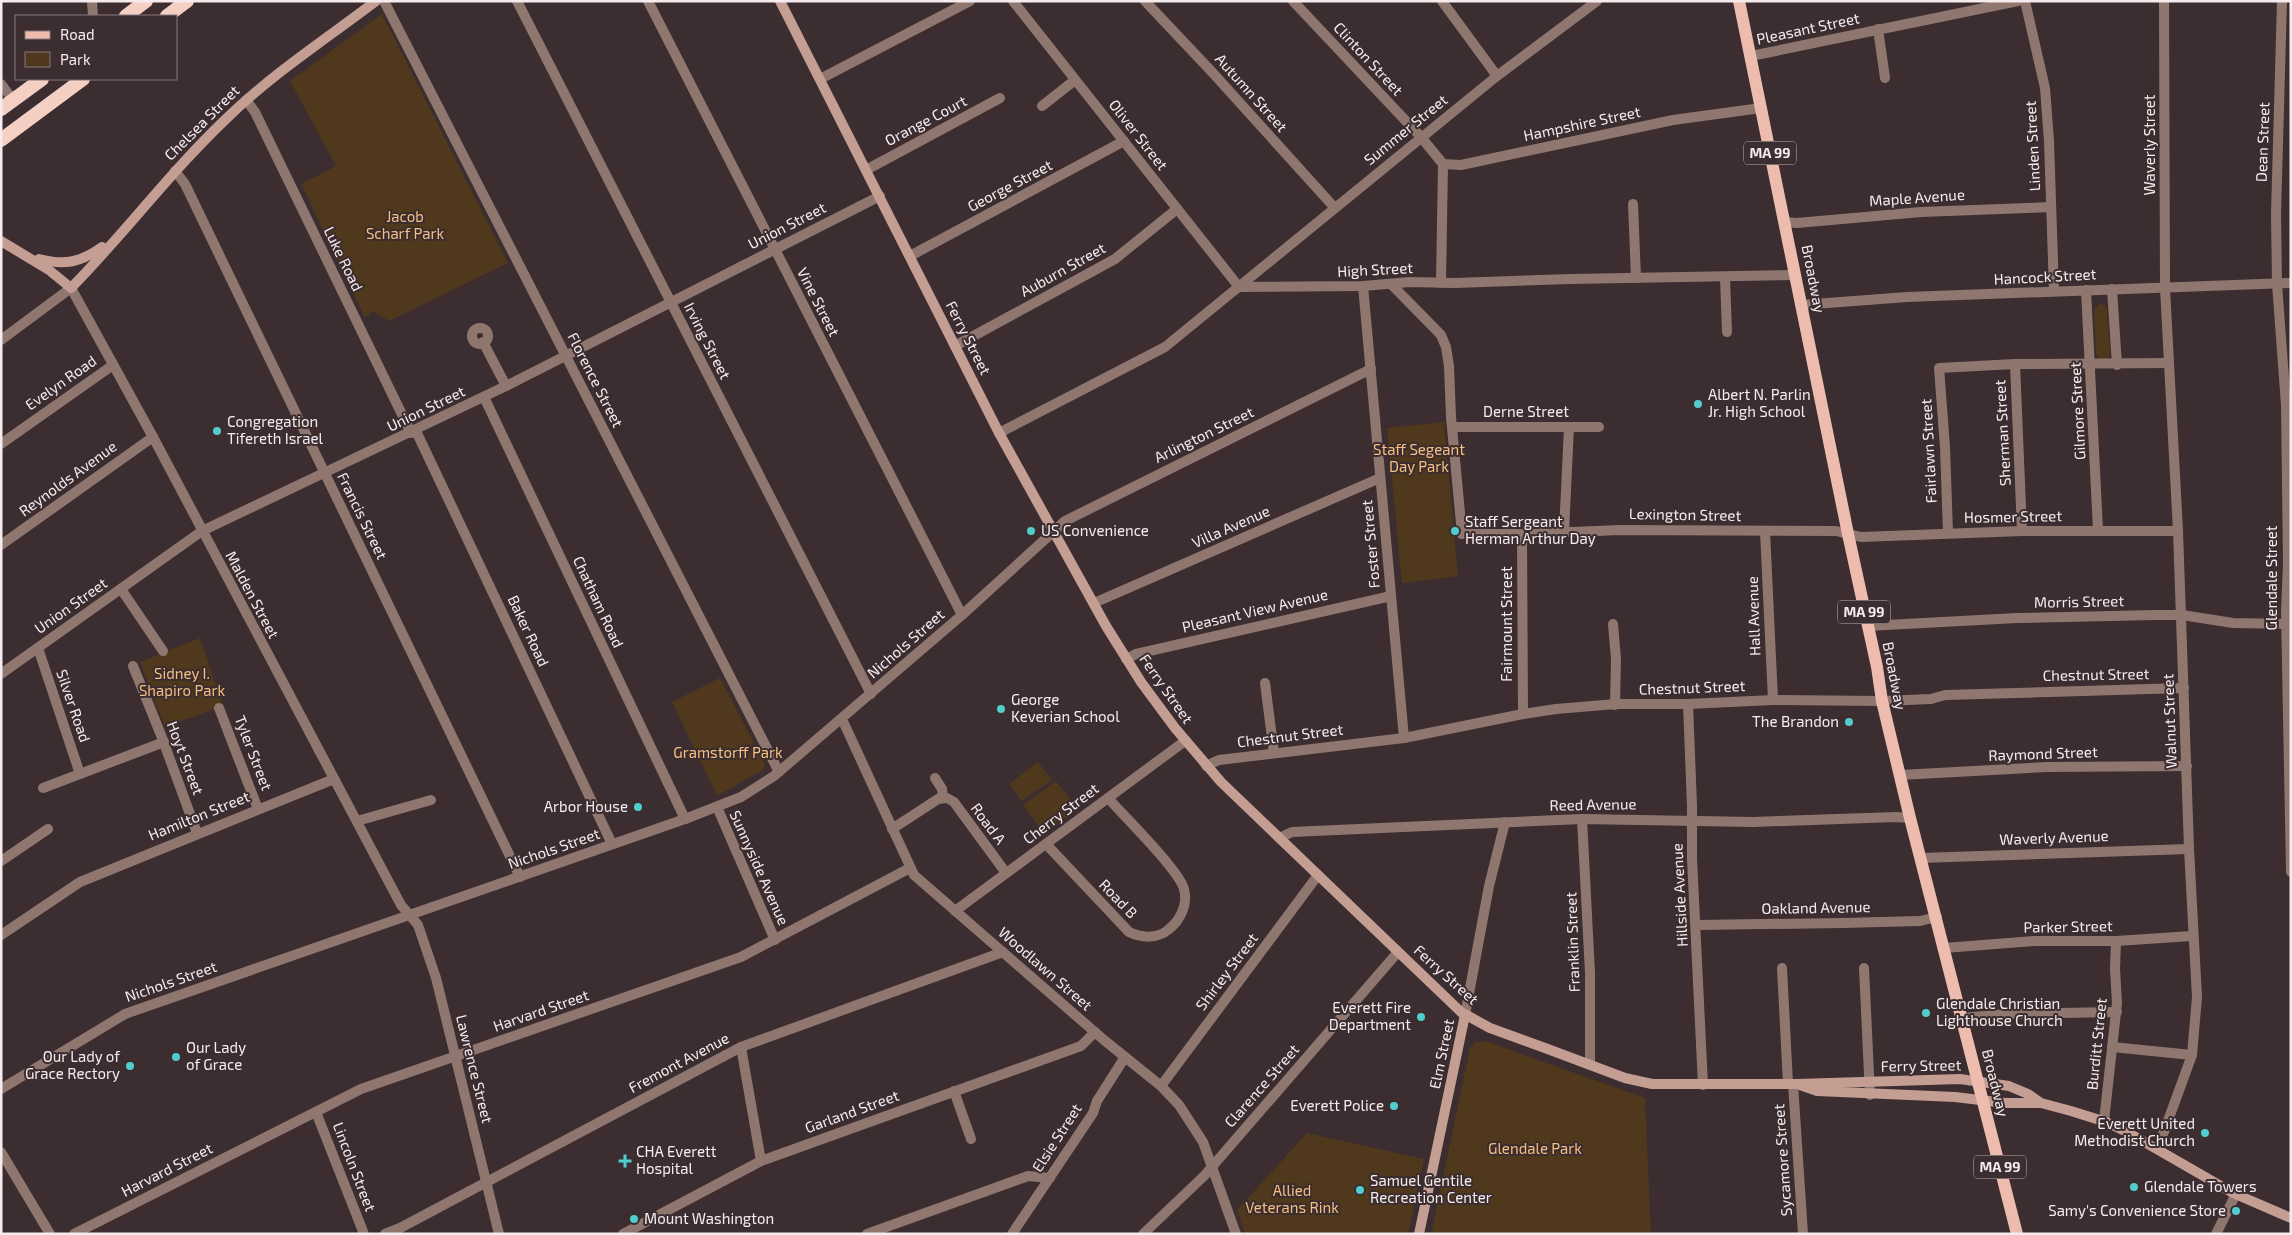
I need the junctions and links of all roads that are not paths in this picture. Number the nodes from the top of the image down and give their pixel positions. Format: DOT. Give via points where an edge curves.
graph roads {
  1 [pos="92,1"];
  2 [pos="146,1"];
  3 [pos="187,1"];
  4 [pos="376,1"];
  5 [pos="384,1"];
  6 [pos="517,1"];
  7 [pos="648,1"];
  8 [pos="780,1"];
  9 [pos="970,1"];
  10 [pos="1013,1"];
  11 [pos="1145,1"];
  12 [pos="1442,1"];
  13 [pos="1596,1"];
  14 [pos="1740,1"];
  15 [pos="2018,1"];
  16 [pos="2025,1"];
  17 [pos="2164,1"];
  18 [pos="2282,1"];
  19 [pos="1299,3"];
  20 [pos="93,15"];
  21 [pos="127,15"];
  22 [pos="167,15"];
  23 [pos="1878,29"];
  24 [pos="1751,56"];
  25 [pos="1497,76"];
  26 [pos="1885,78"];
  27 [pos="820,79"];
  28 [pos="41,80"];
  29 [pos="82,80"];
  30 [pos="1076,80"];
  31 [pos="1,84"];
  32 [pos="1000,98"];
  33 [pos="13,100"];
  34 [pos="246,100"];
  35 [pos="1042,106"];
  36 [pos="1761,108"];
  37 [pos="1,109"];
  38 [pos="1421,137"];
  39 [pos="1,140"];
  40 [pos="1124,141"];
  41 [pos="1443,164"];
  42 [pos="866,170"];
  43 [pos="175,171"];
  44 [pos="880,196"];
  45 [pos="1633,204"];
  46 [pos="2051,206"];
  47 [pos="1334,207"];
  48 [pos="1177,209"];
  49 [pos="1785,222"];
  50 [pos="117,236"];
  51 [pos="1,241"];
  52 [pos="775,249"];
  53 [pos="26,255"];
  54 [pos="910,256"];
  55 [pos="1795,275"];
  56 [pos="1725,277"];
  57 [pos="1636,278"];
  58 [pos="1441,283"];
  59 [pos="2291,283"];
  60 [pos="1391,284"];
  61 [pos="2277,284"];
  62 [pos="1363,286"];
  63 [pos="71,288"];
  64 [pos="1239,288"];
  65 [pos="2165,288"];
  66 [pos="2112,289"];
  67 [pos="2086,290"];
  68 [pos="2054,291"];
  69 [pos="670,302"];
  70 [pos="1801,305"];
  71 [pos="1727,332"];
  72 [pos="1,340"];
  73 [pos="483,342"];
  74 [pos="955,346"];
  75 [pos="566,356"];
  76 [pos="2169,363"];
  77 [pos="2015,364"];
  78 [pos="2091,364"];
  79 [pos="113,365"];
  80 [pos="2117,365"];
  81 [pos="1371,369"];
  82 [pos="506,386"];
  83 [pos="484,397"];
  84 [pos="2288,405"];
  85 [pos="1452,427"];
  86 [pos="1569,427"];
  87 [pos="1599,427"];
  88 [pos="413,432"];
  89 [pos="999,433"];
  90 [pos="153,437"];
  91 [pos="1,444"];
  92 [pos="324,474"];
  93 [pos="1380,478"];
  94 [pos="2098,530"];
  95 [pos="202,531"];
  96 [pos="1764,531"];
  97 [pos="2022,531"];
  98 [pos="2178,531"];
  99 [pos="1053,532"];
  100 [pos="1564,532"];
  101 [pos="1948,533"];
  102 [pos="1522,534"];
  103 [pos="1848,534"];
  104 [pos="1,545"];
  105 [pos="121,589"];
  106 [pos="1391,596"];
  107 [pos="1094,603"];
  108 [pos="962,615"];
  109 [pos="2182,615"];
  110 [pos="1613,624"];
  111 [pos="2289,624"];
  112 [pos="1867,626"];
  113 [pos="38,648"];
  114 [pos="163,651"];
  115 [pos="1126,659"];
  116 [pos="133,666"];
  117 [pos="1,674"];
  118 [pos="1265,683"];
  119 [pos="2184,688"];
  120 [pos="871,694"];
  121 [pos="1773,700"];
  122 [pos="1882,701"];
  123 [pos="1615,704"];
  124 [pos="1688,704"];
  125 [pos="219,708"];
  126 [pos="1523,714"];
  127 [pos="842,719"];
  128 [pos="1404,738"];
  129 [pos="1185,741"];
  130 [pos="164,742"];
  131 [pos="1274,753"];
  132 [pos="1206,766"];
  133 [pos="2187,766"];
  134 [pos="779,772"];
  135 [pos="80,774"];
  136 [pos="1900,775"];
  137 [pos="935,778"];
  138 [pos="334,779"];
  139 [pos="44,788"];
  140 [pos="943,798"];
  141 [pos="1108,798"];
  142 [pos="431,800"];
  143 [pos="717,808"];
  144 [pos="258,809"];
  145 [pos="1910,818"];
  146 [pos="685,819"];
  147 [pos="1582,819"];
  148 [pos="357,821"];
  149 [pos="1692,821"];
  150 [pos="1505,822"];
  151 [pos="48,829"];
  152 [pos="892,829"];
  153 [pos="197,833"];
  154 [pos="1279,838"];
  155 [pos="2290,839"];
  156 [pos="612,844"];
  157 [pos="1046,844"];
  158 [pos="2189,849"];
  159 [pos="1920,858"];
  160 [pos="1,861"];
  161 [pos="910,868"];
  162 [pos="2291,872"];
  163 [pos="1006,873"];
  164 [pos="1318,876"];
  165 [pos="520,877"];
  166 [pos="955,911"];
  167 [pos="409,915"];
  168 [pos="1937,917"];
  169 [pos="1696,925"];
  170 [pos="1,935"];
  171 [pos="2192,936"];
  172 [pos="774,940"];
  173 [pos="2116,940"];
  174 [pos="1944,948"];
  175 [pos="1002,952"];
  176 [pos="1398,952"];
  177 [pos="1782,968"];
  178 [pos="1864,968"];
  179 [pos="2117,1012"];
  180 [pos="1466,1014"];
  181 [pos="1962,1018"];
  182 [pos="1095,1032"];
  183 [pos="2112,1046"];
  184 [pos="741,1047"];
  185 [pos="2192,1055"];
  186 [pos="456,1056"];
  187 [pos="1125,1057"];
  188 [pos="1590,1065"];
  189 [pos="1979,1082"];
  190 [pos="1870,1083"];
  191 [pos="1793,1084"];
  192 [pos="1703,1085"];
  193 [pos="1161,1086"];
  194 [pos="1,1089"];
  195 [pos="954,1091"];
  196 [pos="1870,1094"];
  197 [pos="1983,1100"];
  198 [pos="2041,1103"];
  199 [pos="316,1112"];
  200 [pos="2104,1121"];
  201 [pos="971,1139"];
  202 [pos="2158,1148"];
  203 [pos="1,1152"];
  204 [pos="761,1161"];
  205 [pos="1213,1165"];
  206 [pos="1050,1178"];
  207 [pos="486,1182"];
  208 [pos="2236,1194"];
  209 [pos="2291,1218"];
  210 [pos="882,1231"];
  211 [pos="50,1234"];
  212 [pos="74,1234"];
  213 [pos="364,1234"];
  214 [pos="385,1234"];
  215 [pos="499,1234"];
  216 [pos="623,1234"];
  217 [pos="867,1234"];
  218 [pos="1012,1234"];
  219 [pos="1143,1234"];
  220 [pos="1236,1234"];
  221 [pos="1419,1234"];
  222 [pos="1803,1234"];
  223 [pos="2018,1234"];
  224 [pos="2216,1234"];
  1 -- 20 [label="street"];
  2 -- 21 [label="highway"];
  3 -- 22 [label="highway"];
  4 -- 34 [label="main road, Chelsea Street"];
  5 -- 75 [label="street, Florence Street"];
  6 -- 69 [label="street, Irving Street"];
  7 -- 52 [label="street, Vine Street"];
  8 -- 27 [label="main road, Ferry Street"];
  9 -- 27 [label="street"];
  10 -- 30 [label="street, Oliver Street"];
  11 -- 47 [label="street, Autumn Street"];
  12 -- 25 [label="street"];
  13 -- 25 [label="street, Summer Street"];
  14 -- 24 [label="main road, Broadway / MA 99"];
  15 -- 23 [label="street, Pleasant Street"];
  16 -- 46 [label="street, Linden Street" via="2045,88"];
  17 -- 65 [label="street, Waverly Street"];
  18 -- 61 [label="street, Dean Street"];
  19 -- 38 [label="street, Clinton Street"];
  23 -- 24 [label="street, Pleasant Street"];
  23 -- 26 [label="street"];
  24 -- 36 [label="main road, Broadway / MA 99"];
  25 -- 38 [label="street, Summer Street"];
  27 -- 42 [label="main road, Ferry Street"];
  28 -- 33 [label="highway"];
  29 -- 39 [label="highway"];
  30 -- 35 [label="street"];
  30 -- 40 [label="street, Oliver Street"];
  31 -- 33 [label="street"];
  32 -- 42 [label="street, Orange Court"];
  33 -- 37 [label="highway"];
  34 -- 43 [label="main road, Chelsea Street"];
  34 -- 88 [label="street, Luke Road" via="255,112"];
  36 -- 41 [label="street, Hampshire Street" via="1673,120 1461,165"];
  36 -- 49 [label="main road, Broadway / MA 99"];
  38 -- 41 [label="street"];
  38 -- 47 [label="street, Summer Street"];
  40 -- 48 [label="street, Oliver Street"];
  40 -- 54 [label="street, George Street"];
  41 -- 58 [label="street"];
  42 -- 44 [label="main road, Ferry Street"];
  43 -- 50 [label="main road, Chelsea Street"];
  43 -- 92 [label="street, Francis Street" via="186,184"];
  44 -- 52 [label="street, Union Street"];
  44 -- 54 [label="main road, Ferry Street"];
  45 -- 57 [label="street"];
  46 -- 49 [label="street, Maple Avenue"];
  46 -- 68 [label="street, Linden Street"];
  47 -- 64 [label="street, Summer Street"];
  48 -- 64 [label="street, Oliver Street"];
  48 -- 74 [label="street, Auburn Street" via="1115,259"];
  49 -- 55 [label="main road, Broadway / MA 99"];
  50 -- 53 [label="main road" via="88,257 73,263 53,263"];
  50 -- 63 [label="main road, Chelsea Street"];
  51 -- 53 [label="main road"];
  52 -- 69 [label="street, Union Street"];
  52 -- 108 [label="street, Vine Street"];
  53 -- 63 [label="main road" via="55,273"];
  54 -- 74 [label="main road, Ferry Street"];
  55 -- 56 [label="street, High Street"];
  55 -- 70 [label="main road, Broadway / MA 99"];
  56 -- 57 [label="street, High Street"];
  56 -- 71 [label="street"];
  57 -- 58 [label="street, High Street"];
  58 -- 60 [label="street, High Street"];
  59 -- 61 [label="street, Hancock Street"];
  60 -- 62 [label="street, High Street"];
  60 -- 85 [label="street" via="1441,335 1449,366"];
  61 -- 65 [label="street, Hancock Street"];
  61 -- 84 [label="street, Glendale Street"];
  62 -- 64 [label="street, High Street"];
  62 -- 81 [label="street, Foster Street"];
  63 -- 72 [label="street"];
  63 -- 79 [label="street, Malden Street"];
  64 -- 89 [label="street" via="1165,347"];
  65 -- 66 [label="street, Hancock Street"];
  65 -- 76 [label="street, Walnut Street"];
  66 -- 67 [label="street, Hancock Street"];
  66 -- 80 [label="street"];
  67 -- 68 [label="street, Hancock Street"];
  67 -- 78 [label="street, Gilmore Street"];
  68 -- 70 [label="street, Hancock Street"];
  69 -- 75 [label="street, Union Street"];
  69 -- 120 [label="street, Irving Street"];
  70 -- 103 [label="main road, Broadway / MA 99"];
  73 -- 82 [label="street"];
  74 -- 89 [label="main road, Ferry Street"];
  75 -- 82 [label="street, Union Street"];
  75 -- 134 [label="street, Florence Street"];
  76 -- 80 [label="street"];
  76 -- 98 [label="street, Walnut Street"];
  77 -- 78 [label="street"];
  77 -- 97 [label="street, Sherman Street"];
  77 -- 101 [label="street, Fairlawn Street" via="1939,368"];
  78 -- 80 [label="street"];
  78 -- 94 [label="street, Gilmore Street"];
  79 -- 90 [label="street, Malden Street"];
  79 -- 91 [label="street, Evelyn Road"];
  81 -- 93 [label="street, Foster Street"];
  81 -- 99 [label="street, Arlington Street" via="1065,521"];
  82 -- 83 [label="street, Union Street"];
  83 -- 88 [label="street, Union Street"];
  83 -- 146 [label="street, Chatham Road"];
  84 -- 111 [label="street, Glendale Street"];
  85 -- 86 [label="street, Derne Street"];
  85 -- 102 [label="street, Lexington Street" via="1462,534"];
  86 -- 87 [label="street, Derne Street"];
  86 -- 100 [label="street"];
  88 -- 92 [label="street, Union Street"];
  88 -- 156 [label="street, Baker Road"];
  89 -- 99 [label="main road, Ferry Street"];
  90 -- 95 [label="street, Malden Street"];
  90 -- 104 [label="street, Reynolds Avenue"];
  92 -- 95 [label="street, Union Street"];
  92 -- 165 [label="street, Francis Street"];
  93 -- 106 [label="street, Foster Street"];
  93 -- 107 [label="street, Villa Avenue"];
  94 -- 97 [label="street, Hosmer Street"];
  94 -- 98 [label="street, Hosmer Street"];
  95 -- 105 [label="street, Union Street"];
  95 -- 138 [label="street, Malden Street"];
  96 -- 100 [label="street, Lexington Street"];
  96 -- 103 [label="street, Lexington Street" via="1836,531"];
  96 -- 121 [label="street, Hall Avenue"];
  97 -- 101 [label="street, Hosmer Street"];
  98 -- 109 [label="street, Walnut Street"];
  99 -- 107 [label="main road, Ferry Street"];
  99 -- 108 [label="street, Nichols Street"];
  100 -- 102 [label="street, Lexington Street"];
  101 -- 103 [label="street, Hosmer Street" via="1862,537"];
  102 -- 126 [label="street, Fairmount Street"];
  103 -- 112 [label="main road, Broadway / MA 99"];
  105 -- 113 [label="street, Union Street"];
  105 -- 114 [label="street"];
  106 -- 115 [label="street, Pleasant View Avenue" via="1136,654"];
  106 -- 128 [label="street, Foster Street"];
  107 -- 115 [label="main road, Ferry Street"];
  108 -- 120 [label="street, Nichols Street"];
  109 -- 111 [label="street, Morris Street" via="2234,623"];
  109 -- 112 [label="street, Morris Street" via="2018,618"];
  109 -- 119 [label="street, Walnut Street"];
  110 -- 123 [label="street"];
  111 -- 155 [label="street, Glendale Street"];
  112 -- 122 [label="main road, Broadway / MA 99"];
  113 -- 117 [label="street, Union Street"];
  113 -- 135 [label="street, Silver Road"];
  115 -- 129 [label="main road, Ferry Street"];
  116 -- 130 [label="street, Hoyt Street"];
  118 -- 131 [label="street"];
  119 -- 122 [label="street, Chestnut Street" via="1945,694 1931,699"];
  119 -- 133 [label="street, Walnut Street"];
  120 -- 127 [label="street, Nichols Street"];
  121 -- 122 [label="street, Chestnut Street"];
  121 -- 124 [label="street, Chestnut Street"];
  122 -- 136 [label="main road, Broadway / MA 99"];
  123 -- 124 [label="street, Chestnut Street"];
  123 -- 126 [label="street, Chestnut Street"];
  124 -- 149 [label="street, Hillside Avenue"];
  125 -- 144 [label="street, Tyler Street"];
  126 -- 128 [label="street, Chestnut Street"];
  127 -- 134 [label="street, Nichols Street"];
  127 -- 152 [label="street, Woodlawn Street"];
  128 -- 131 [label="street, Chestnut Street"];
  129 -- 132 [label="main road, Ferry Street"];
  129 -- 141 [label="street, Cherry Street"];
  130 -- 135 [label="street"];
  130 -- 153 [label="street, Hoyt Street"];
  131 -- 132 [label="street, Chestnut Street" via="1219,760"];
  132 -- 154 [label="main road, Ferry Street"];
  133 -- 136 [label="street, Raymond Street" via="2047,767"];
  133 -- 158 [label="street, Walnut Street"];
  134 -- 143 [label="street, Nichols Street" via="749,793"];
  135 -- 139 [label="street"];
  136 -- 145 [label="main road, Broadway / MA 99"];
  137 -- 140 [label="street, Road A"];
  138 -- 144 [label="street, Hamilton Street"];
  138 -- 148 [label="street, Malden Street"];
  140 -- 152 [label="street"];
  140 -- 163 [label="street, Road A" via="953,801"];
  141 -- 157 [label="street, Cherry Street"];
  141 -- 157 [label="street, Road B" via="1182,884 1184,909 1168,930 1146,937 1128,932"];
  142 -- 148 [label="street"];
  143 -- 146 [label="street, Nichols Street"];
  143 -- 172 [label="street, Sunnyside Avenue"];
  144 -- 153 [label="street, Hamilton Street"];
  145 -- 149 [label="street, Reed Avenue"];
  145 -- 159 [label="main road, Broadway / MA 99"];
  146 -- 156 [label="street, Nichols Street"];
  147 -- 149 [label="street, Reed Avenue"];
  147 -- 150 [label="street, Reed Avenue"];
  147 -- 188 [label="street, Franklin Street" via="1590,973"];
  148 -- 167 [label="street, Malden Street"];
  149 -- 169 [label="street, Hillside Avenue"];
  150 -- 154 [label="street, Reed Avenue" via="1292,832"];
  150 -- 180 [label="street, Elm Street" via="1489,886"];
  151 -- 160 [label="street"];
  152 -- 161 [label="street, Woodlawn Street"];
  153 -- 170 [label="street, Hamilton Street" via="77,883"];
  154 -- 164 [label="main road, Ferry Street"];
  155 -- 162 [label="street, Glendale Street"];
  156 -- 165 [label="street, Nichols Street"];
  157 -- 163 [label="street, Cherry Street"];
  158 -- 159 [label="street, Waverly Avenue"];
  158 -- 171 [label="street, Walnut Street"];
  159 -- 168 [label="main road, Broadway / MA 99"];
  161 -- 166 [label="street, Woodlawn Street"];
  161 -- 172 [label="street, Harvard Street"];
  163 -- 166 [label="street, Cherry Street"];
  164 -- 176 [label="main road, Ferry Street"];
  164 -- 193 [label="street, Shirley Street"];
  165 -- 167 [label="street, Nichols Street"];
  166 -- 175 [label="street, Woodlawn Street"];
  167 -- 186 [label="street, Lawrence Street" via="418,925 432,963"];
  167 -- 194 [label="street, Nichols Street" via="121,1016"];
  168 -- 169 [label="street, Oakland Avenue" via="1843,923"];
  168 -- 174 [label="main road, Broadway / MA 99"];
  169 -- 192 [label="street, Hillside Avenue"];
  171 -- 173 [label="street, Parker Street"];
  171 -- 185 [label="street, Walnut Street" via="2197,997"];
  172 -- 186 [label="street, Harvard Street" via="739,958"];
  173 -- 174 [label="street, Parker Street" via="2035,941"];
  173 -- 179 [label="street, Burditt Street"];
  174 -- 181 [label="main road, Broadway / MA 99"];
  175 -- 182 [label="street, Woodlawn Street"];
  175 -- 184 [label="street, Fremont Avenue"];
  176 -- 180 [label="main road, Ferry Street"];
  176 -- 205 [label="street, Clarence Street"];
  177 -- 191 [label="street, Sycamore Street"];
  178 -- 190 [label="street"];
  179 -- 181 [label="street"];
  179 -- 183 [label="street, Burditt Street"];
  180 -- 188 [label="main road, Ferry Street" via="1490,1028"];
  180 -- 221 [label="main road, Elm Street"];
  181 -- 189 [label="main road, Broadway / MA 99"];
  182 -- 187 [label="street, Woodlawn Street"];
  182 -- 195 [label="street, Garland Street" via="1081,1046"];
  183 -- 185 [label="street"];
  183 -- 200 [label="street, Burditt Street"];
  184 -- 204 [label="street"];
  184 -- 207 [label="street, Fremont Avenue"];
  185 -- 202 [label="street, Walnut Street"];
  186 -- 199 [label="street, Harvard Street" via="363,1088"];
  186 -- 207 [label="street, Lawrence Street"];
  187 -- 193 [label="street, Woodlawn Street"];
  187 -- 206 [label="street, Elsie Street"];
  188 -- 192 [label="main road, Ferry Street" via="1642,1082"];
  189 -- 190 [label="main road, Ferry Street" via="1960,1078"];
  189 -- 197 [label="main road, Broadway / MA 99"];
  189 -- 198 [label="main road, Ferry Street" via="2009,1086"];
  190 -- 191 [label="main road, Ferry Street"];
  190 -- 196 [label="street"];
  191 -- 192 [label="main road, Ferry Street"];
  191 -- 196 [label="main road, Ferry Street" via="1817,1091"];
  191 -- 222 [label="street, Sycamore Street"];
  193 -- 205 [label="street, Woodlawn Street" via="1190,1118"];
  195 -- 201 [label="street"];
  195 -- 204 [label="street, Garland Street"];
  196 -- 197 [label="main road, Ferry Street"];
  197 -- 198 [label="main road, Ferry Street"];
  197 -- 223 [label="main road, Broadway / MA 99"];
  198 -- 200 [label="main road, Ferry Street"];
  199 -- 212 [label="street, Harvard Street"];
  199 -- 213 [label="street, Lincoln Street"];
  200 -- 202 [label="main road, Ferry Street"];
  202 -- 208 [label="main road, Ferry Street"];
  203 -- 211 [label="street"];
  204 -- 216 [label="street, Garland Street"];
  205 -- 219 [label="street, Clarence Street"];
  205 -- 220 [label="street, Woodlawn Street"];
  206 -- 210 [label="street" via="1029,1176"];
  206 -- 218 [label="street, Elsie Street"];
  207 -- 214 [label="street, Fremont Avenue"];
  207 -- 215 [label="street, Lawrence Street"];
  208 -- 209 [label="main road, Ferry Street"];
  208 -- 224 [label="street"];
  210 -- 217 [label="street"];
}
